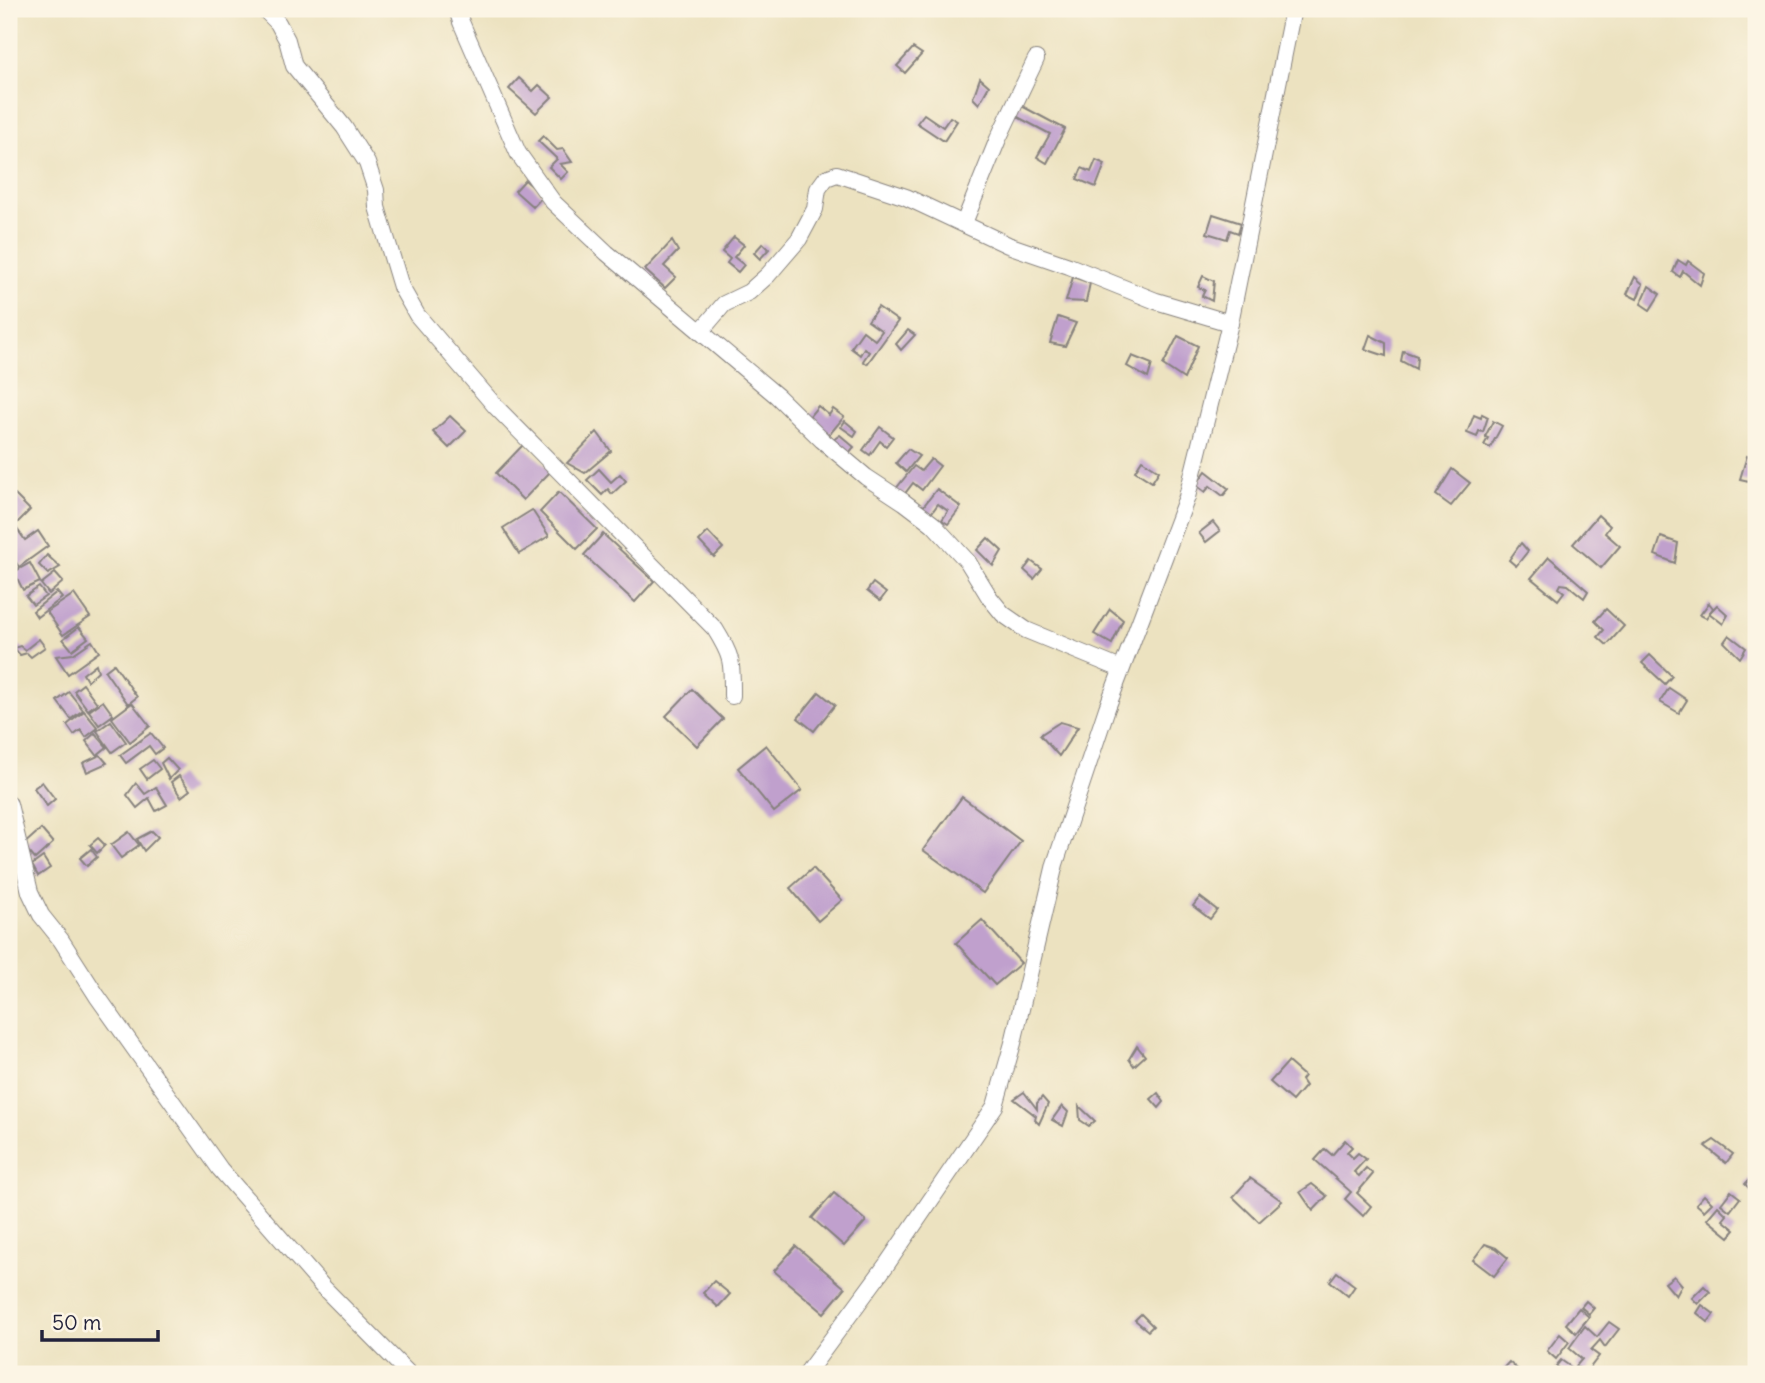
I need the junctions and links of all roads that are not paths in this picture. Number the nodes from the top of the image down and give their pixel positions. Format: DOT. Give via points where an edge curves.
graph roads {
  1 [pos="264,9"];
  2 [pos="457,9"];
  3 [pos="1293,9"];
  4 [pos="1036,59"];
  5 [pos="964,223"];
  6 [pos="1230,323"];
  7 [pos="701,331"];
  8 [pos="1121,669"];
  9 [pos="732,695"];
  10 [pos="9,804"];
  11 [pos="409,1374"];
  12 [pos="806,1374"];
  1 -- 9 [label="street" via="287,40 294,66 367,163 401,287 417,315 496,407 715,629 732,662"];
  2 -- 7 [label="street" via="518,153 553,202"];
  3 -- 6 [label="street"];
  4 -- 5 [label="street"];
  5 -- 6 [label="street" via="1156,301"];
  5 -- 7 [label="street" via="837,174 826,178 799,239 768,275 749,292 724,304"];
  6 -- 8 [label="street" via="1187,497"];
  7 -- 8 [label="street" via="866,477 933,524 968,562 1003,614 1026,630"];
  8 -- 12 [label="street" via="1055,864 995,1106"];
  10 -- 11 [label="street" via="30,892 97,996 220,1169 323,1287"];
}
